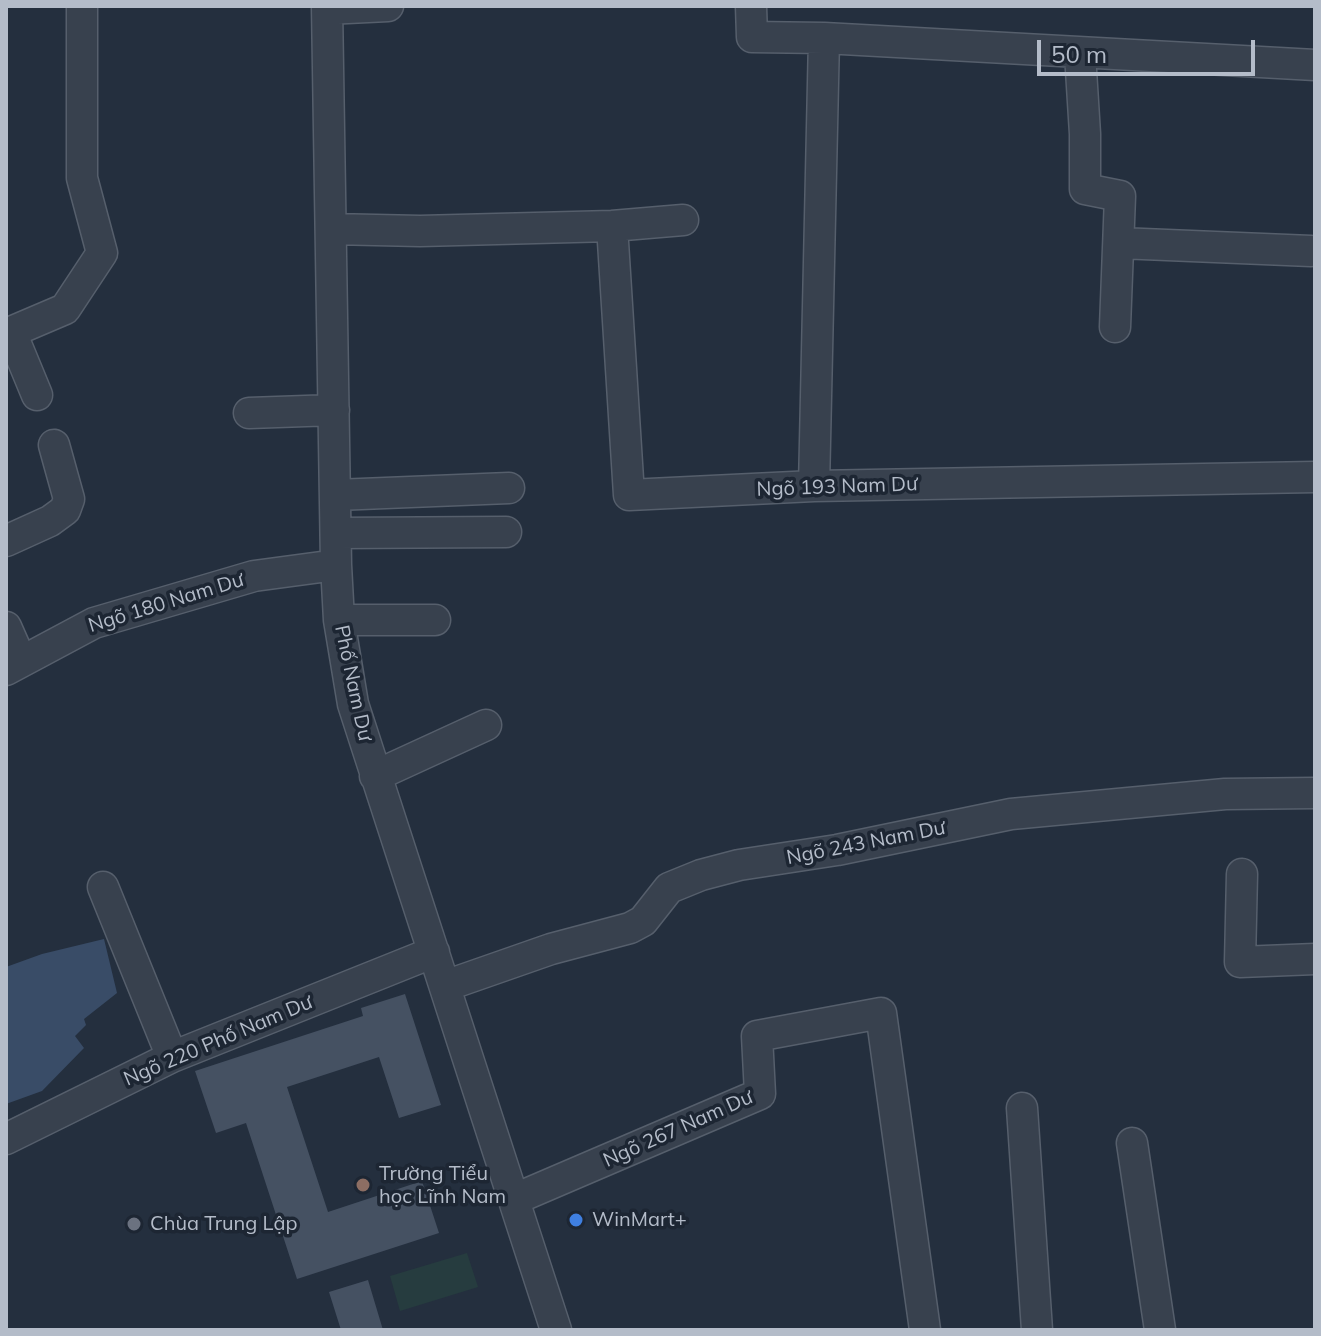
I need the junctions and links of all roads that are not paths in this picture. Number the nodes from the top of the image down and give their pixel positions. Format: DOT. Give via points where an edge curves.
graph roads {
  1 [pos="82,6"];
  2 [pos="388,6"];
  3 [pos="751,6"];
  4 [pos="327,8"];
  5 [pos="824,38"];
  6 [pos="1080,54"];
  7 [pos="1315,65"];
  8 [pos="683,220"];
  9 [pos="612,226"];
  10 [pos="331,229"];
  11 [pos="1119,243"];
  12 [pos="1311,251"];
  13 [pos="1115,327"];
  14 [pos="37,395"];
  15 [pos="334,410"];
  16 [pos="249,413"];
  17 [pos="54,445"];
  18 [pos="1315,477"];
  19 [pos="814,486"];
  20 [pos="509,488"];
  21 [pos="336,495"];
  22 [pos="506,532"];
  23 [pos="337,533"];
  24 [pos="6,541"];
  25 [pos="336,565"];
  26 [pos="339,620"];
  27 [pos="435,620"];
  28 [pos="6,627"];
  29 [pos="13,665"];
  30 [pos="486,725"];
  31 [pos="375,776"];
  32 [pos="1315,793"];
  33 [pos="1242,874"];
  34 [pos="103,887"];
  35 [pos="434,952"];
  36 [pos="1315,959"];
  37 [pos="445,986"];
  38 [pos="172,1057"];
  39 [pos="1022,1108"];
  40 [pos="6,1139"];
  41 [pos="1132,1143"];
  42 [pos="515,1199"];
  43 [pos="556,1330"];
  44 [pos="925,1330"];
  45 [pos="1037,1330"];
  46 [pos="1160,1330"];
  1 -- 14 [label="street" via="82,178 102,253 65,309 11,332"];
  2 -- 4 [label="street"];
  3 -- 5 [label="street" via="752,37"];
  4 -- 10 [label="street, Phố Nam Dư"];
  5 -- 6 [label="street"];
  5 -- 19 [label="street"];
  6 -- 7 [label="street"];
  6 -- 11 [label="street" via="1085,189 1120,196"];
  8 -- 9 [label="street"];
  9 -- 10 [label="street"];
  9 -- 19 [label="street, Ngõ 193 Nam Dư" via="629,495"];
  10 -- 15 [label="street, Phố Nam Dư"];
  11 -- 12 [label="street"];
  11 -- 13 [label="street"];
  15 -- 16 [label="street"];
  15 -- 21 [label="street, Phố Nam Dư"];
  17 -- 24 [label="street" via="69,499 65,510"];
  18 -- 19 [label="street, Ngõ 193 Nam Dư"];
  20 -- 21 [label="street"];
  21 -- 23 [label="street, Phố Nam Dư"];
  22 -- 23 [label="street"];
  23 -- 25 [label="street, Phố Nam Dư"];
  25 -- 26 [label="street, Phố Nam Dư"];
  25 -- 29 [label="street, Ngõ 180 Nam Dư" via="254,576 94,623"];
  26 -- 27 [label="street"];
  26 -- 31 [label="street, Phố Nam Dư" via="353,704"];
  28 -- 29 [label="street"];
  30 -- 31 [label="street"];
  31 -- 35 [label="street, Phố Nam Dư"];
  32 -- 37 [label="street, Ngõ 243 Nam Dư" via="1225,794 1011,814 739,865 669,888 643,921 630,928"];
  33 -- 36 [label="street" via="1240,962"];
  34 -- 38 [label="street"];
  35 -- 37 [label="street, Phố Nam Dư"];
  35 -- 38 [label="street, Ngõ 220 Phố Nam Dư"];
  37 -- 42 [label="street, Phố Nam Dư"];
  38 -- 40 [label="street, Ngõ 220 Phố Nam Dư"];
  39 -- 45 [label="street"];
  41 -- 46 [label="street"];
  42 -- 43 [label="street, Phố Nam Dư"];
  42 -- 44 [label="street, Ngõ 267 Nam Dư" via="760,1094 757,1036 881,1013"];
}
